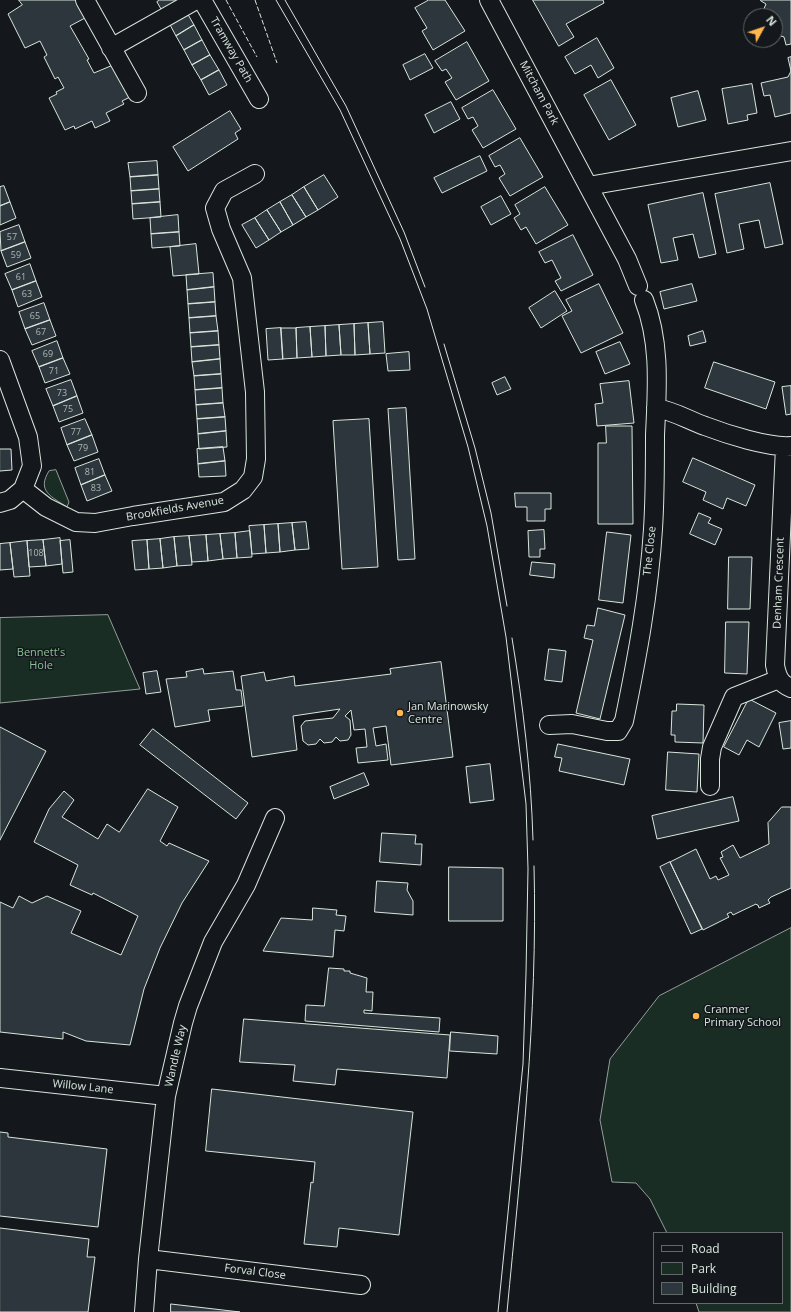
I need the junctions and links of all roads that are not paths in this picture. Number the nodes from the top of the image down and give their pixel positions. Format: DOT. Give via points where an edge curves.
graph roads {
  1 [pos="84,0"];
  2 [pos="196,0"];
  3 [pos="202,0"];
  4 [pos="489,0"];
  5 [pos="112,48"];
  6 [pos="137,93"];
  7 [pos="259,99"];
  8 [pos="791,151"];
  9 [pos="255,174"];
  10 [pos="588,186"];
  11 [pos="641,293"];
  12 [pos="0,360"];
  13 [pos="656,408"];
  14 [pos="788,447"];
  15 [pos="23,489"];
  16 [pos="0,503"];
  17 [pos="785,683"];
  18 [pos="549,725"];
  19 [pos="710,786"];
  20 [pos="275,818"];
  21 [pos="0,1078"];
  22 [pos="166,1096"];
  23 [pos="148,1259"];
  24 [pos="362,1284"];
  25 [pos="144,1312"];
  1 -- 5 [label="street"];
  2 -- 5 [label="street"];
  3 -- 7 [label="street, Tramway Path"];
  4 -- 10 [label="street, Mitcham Park"];
  5 -- 6 [label="street"];
  8 -- 10 [label="street"];
  9 -- 15 [label="street, Brookfields Avenue" via="224,191 215,208 242,278 255,392 256,459 252,477 243,490 224,502 95,523 76,522 46,507"];
  10 -- 11 [label="street, Mitcham Park" via="627,259"];
  11 -- 13 [label="street, The Close" via="650,314 654,333"];
  12 -- 15 [label="street" via="28,437 32,466"];
  13 -- 14 [label="street" via="731,435"];
  13 -- 18 [label="street, The Close" via="653,529 644,612 624,721 618,731 572,724"];
  14 -- 17 [label="street, Denham Crescent" via="775,665"];
  15 -- 16 [label="street" via="10,500"];
  17 -- 19 [label="street" via="734,697 712,747 709,765"];
  20 -- 22 [label="street, Wandle Way" via="246,885 213,942 188,1006"];
  21 -- 22 [label="street, Willow Lane"];
  22 -- 23 [label="street, Wandle Way"];
  23 -- 24 [label="street, Forval Close"];
  23 -- 25 [label="street, Wandle Way"];
}
